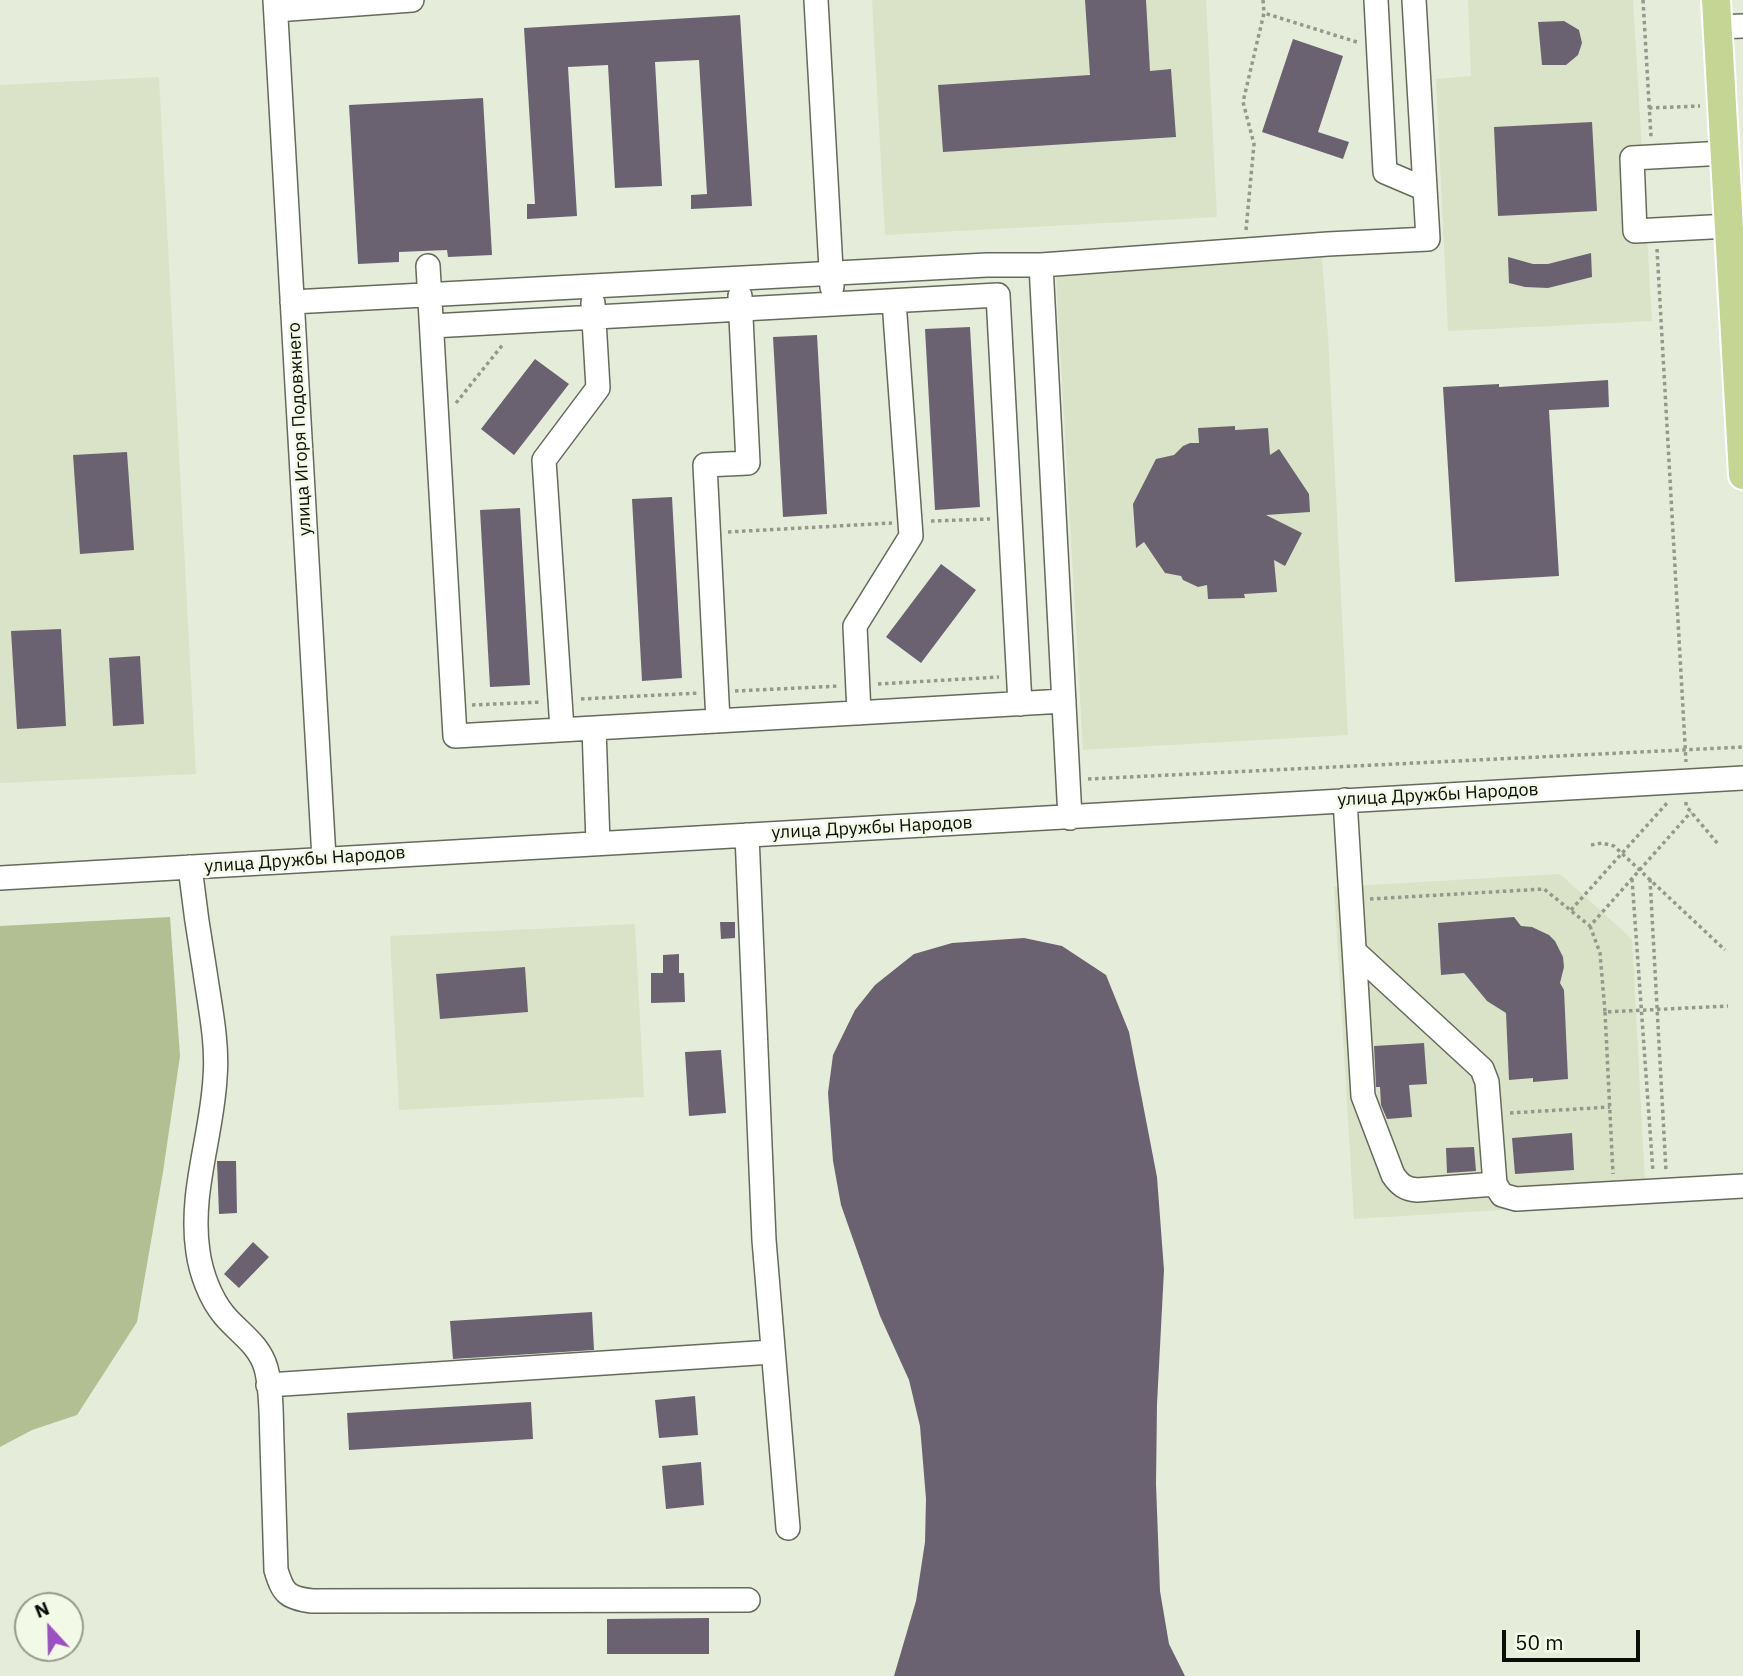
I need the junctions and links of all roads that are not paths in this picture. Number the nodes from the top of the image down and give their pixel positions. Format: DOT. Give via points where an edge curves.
graph roads {
  1 [pos="412,0"];
  2 [pos="816,0"];
  3 [pos="1376,0"];
  4 [pos="1414,0"];
  5 [pos="275,5"];
  6 [pos="1726,18"];
  7 [pos="1725,153"];
  8 [pos="1425,189"];
  9 [pos="1729,226"];
  10 [pos="1041,265"];
  11 [pos="428,266"];
  12 [pos="831,273"];
  13 [pos="739,278"];
  14 [pos="592,285"];
  15 [pos="430,294"];
  16 [pos="894,301"];
  17 [pos="292,302"];
  18 [pos="833,304"];
  19 [pos="1738,305"];
  20 [pos="740,309"];
  21 [pos="594,317"];
  22 [pos="432,326"];
  23 [pos="1743,475"];
  24 [pos="1064,701"];
  25 [pos="1020,704"];
  26 [pos="859,713"];
  27 [pos="718,721"];
  28 [pos="594,728"];
  29 [pos="562,729"];
  30 [pos="1743,778"];
  31 [pos="1345,800"];
  32 [pos="1070,818"];
  33 [pos="747,835"];
  34 [pos="598,843"];
  35 [pos="324,858"];
  36 [pos="190,867"];
  37 [pos="0,878"];
  38 [pos="1354,952"];
  39 [pos="1495,1184"];
  40 [pos="1743,1186"];
  41 [pos="772,1352"];
  42 [pos="268,1385"];
  43 [pos="788,1528"];
  44 [pos="748,1600"];
  1 -- 5 [label="street"];
  2 -- 12 [label="street"];
  3 -- 8 [label="street" via="1385,172"];
  4 -- 8 [label="street"];
  5 -- 17 [label="street, улица Игоря Подовжнего"];
  6 -- 7 [label="main road"];
  7 -- 9 [label="main road"];
  7 -- 9 [label="street" via="1632,158 1635,231"];
  8 -- 10 [label="street" via="1428,239"];
  9 -- 19 [label="main road"];
  10 -- 12 [label="street"];
  10 -- 24 [label="street"];
  11 -- 15 [label="street"];
  12 -- 13 [label="street"];
  12 -- 18 [label="street"];
  13 -- 14 [label="street"];
  13 -- 20 [label="street"];
  14 -- 15 [label="street"];
  14 -- 21 [label="street"];
  15 -- 17 [label="street"];
  15 -- 22 [label="street"];
  16 -- 18 [label="street"];
  16 -- 25 [label="street" via="998,295"];
  16 -- 26 [label="street" via="911,537 855,626"];
  17 -- 35 [label="street, улица Игоря Подовжнего"];
  18 -- 20 [label="street"];
  19 -- 23 [label="main road"];
  20 -- 21 [label="street"];
  20 -- 27 [label="street" via="748,463 705,465"];
  21 -- 22 [label="street"];
  21 -- 29 [label="street" via="598,388 544,460"];
  22 -- 29 [label="street" via="454,736"];
  24 -- 25 [label="street"];
  24 -- 32 [label="street"];
  25 -- 26 [label="street"];
  26 -- 27 [label="street"];
  27 -- 28 [label="street"];
  28 -- 29 [label="street"];
  28 -- 34 [label="street"];
  30 -- 31 [label="street, улица Дружбы Народов"];
  31 -- 32 [label="street, улица Дружбы Народов"];
  31 -- 38 [label="street"];
  32 -- 33 [label="street, улица Дружбы Народов"];
  33 -- 34 [label="street, улица Дружбы Народов"];
  33 -- 41 [label="street" via="758,1135"];
  34 -- 35 [label="street, улица Дружбы Народов"];
  35 -- 36 [label="street, улица Дружбы Народов"];
  36 -- 37 [label="street, улица Дружбы Народов"];
  36 -- 42 [label="street" via="216,1076 197,1191 198,1253 208,1288 224,1315 260,1354"];
  38 -- 39 [label="street" via="1486,1074"];
  38 -- 39 [label="street" via="1363,1096 1393,1175 1400,1185 1417,1190"];
  39 -- 40 [label="street" via="1502,1195 1516,1199"];
  41 -- 42 [label="street"];
  41 -- 43 [label="street"];
  42 -- 44 [label="street" via="276,1570 281,1587 294,1599"];
}
